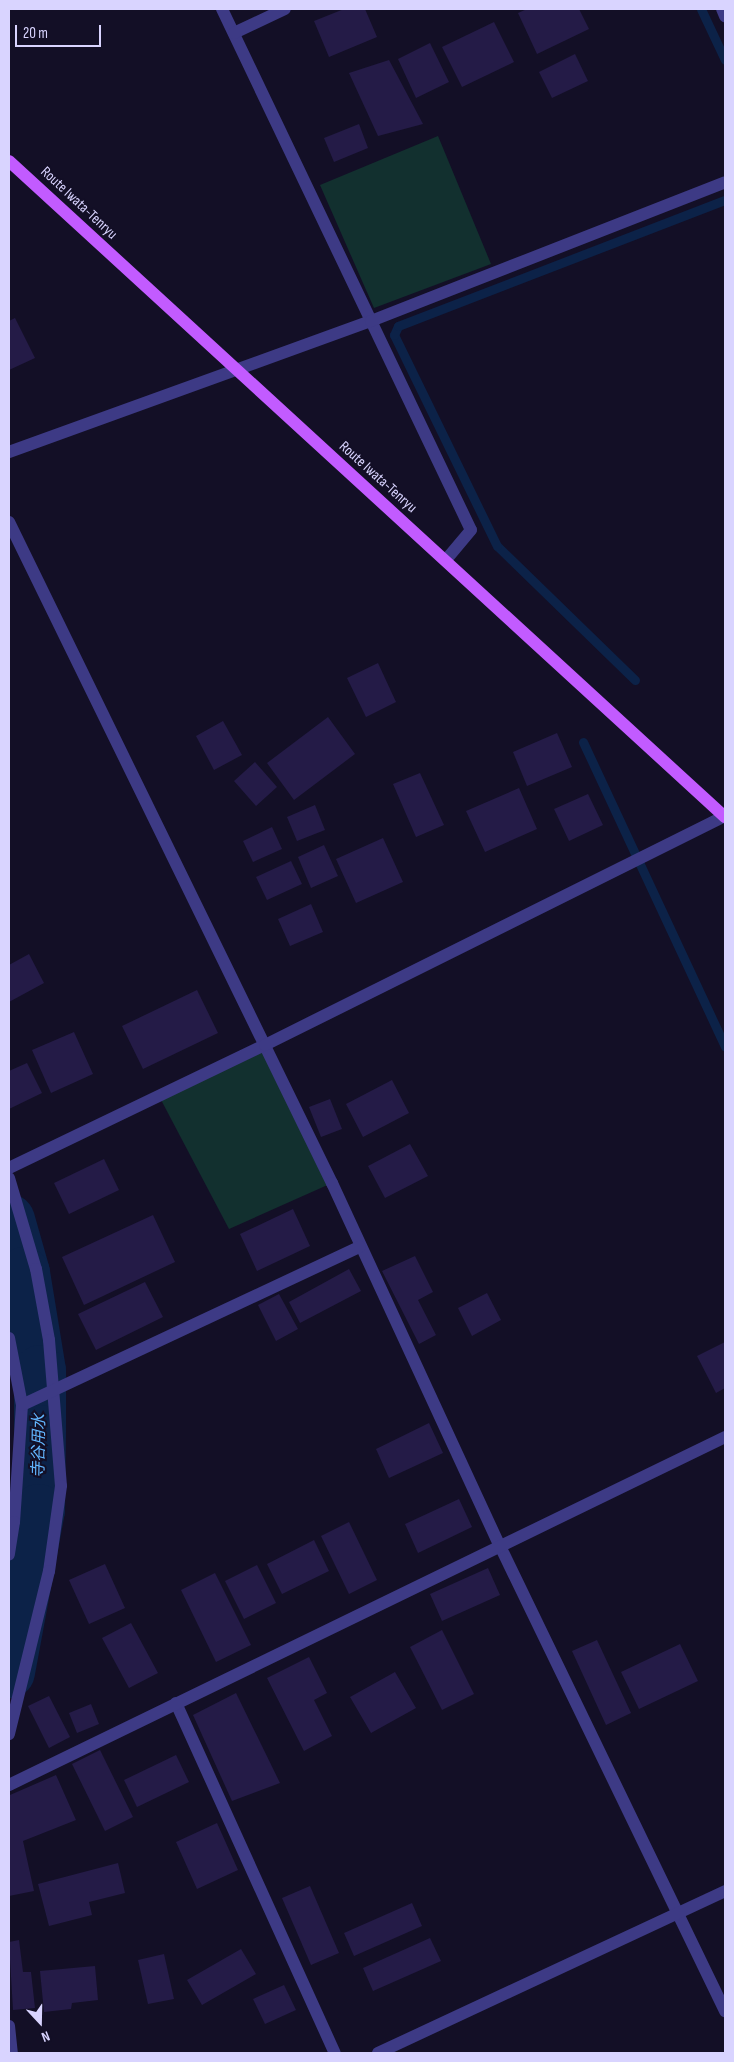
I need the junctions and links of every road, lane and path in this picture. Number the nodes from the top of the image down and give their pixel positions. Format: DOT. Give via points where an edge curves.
graph roads {
  1 [pos="222,9"];
  2 [pos="285,9"];
  3 [pos="722,9"];
  4 [pos="725,16"];
  5 [pos="234,33"];
  6 [pos="9,160"];
  7 [pos="725,182"];
  8 [pos="371,322"];
  9 [pos="236,369"];
  10 [pos="9,452"];
  11 [pos="9,522"];
  12 [pos="446,560"];
  13 [pos="725,816"];
  14 [pos="265,1045"];
  15 [pos="9,1168"];
  16 [pos="9,1178"];
  17 [pos="360,1246"];
  18 [pos="9,1338"];
  19 [pos="55,1389"];
  20 [pos="22,1405"];
  21 [pos="725,1437"];
  22 [pos="500,1546"];
  23 [pos="9,1556"];
  24 [pos="176,1703"];
  25 [pos="9,1734"];
  26 [pos="9,1785"];
  27 [pos="725,1891"];
  28 [pos="678,1914"];
  29 [pos="725,2011"];
  30 [pos="9,2026"];
  31 [pos="12,2053"];
  32 [pos="334,2053"];
  33 [pos="378,2053"];
  1 -- 5 [label="street"];
  2 -- 5 [label="street"];
  3 -- 4 [label="street"];
  5 -- 8 [label="street"];
  6 -- 9 [label="main road, Route Iwata-Tenryu"];
  7 -- 8 [label="street"];
  8 -- 9 [label="street"];
  8 -- 12 [label="street" via="470,530"];
  9 -- 10 [label="street"];
  9 -- 12 [label="main road, Route Iwata-Tenryu"];
  11 -- 14 [label="street"];
  12 -- 13 [label="main road, Route Iwata-Tenryu"];
  13 -- 14 [label="street"];
  14 -- 15 [label="street"];
  14 -- 17 [label="street"];
  16 -- 19 [label="street" via="36,1269"];
  17 -- 19 [label="street"];
  17 -- 22 [label="street"];
  18 -- 20 [label="street"];
  19 -- 20 [label="street"];
  19 -- 25 [label="street" via="59,1495 49,1572"];
  20 -- 23 [label="street"];
  21 -- 22 [label="street"];
  22 -- 24 [label="street"];
  22 -- 28 [label="street"];
  24 -- 26 [label="street"];
  24 -- 32 [label="street"];
  27 -- 28 [label="street"];
  28 -- 29 [label="street"];
  28 -- 33 [label="street"];
  30 -- 31 [label="street"];
}
